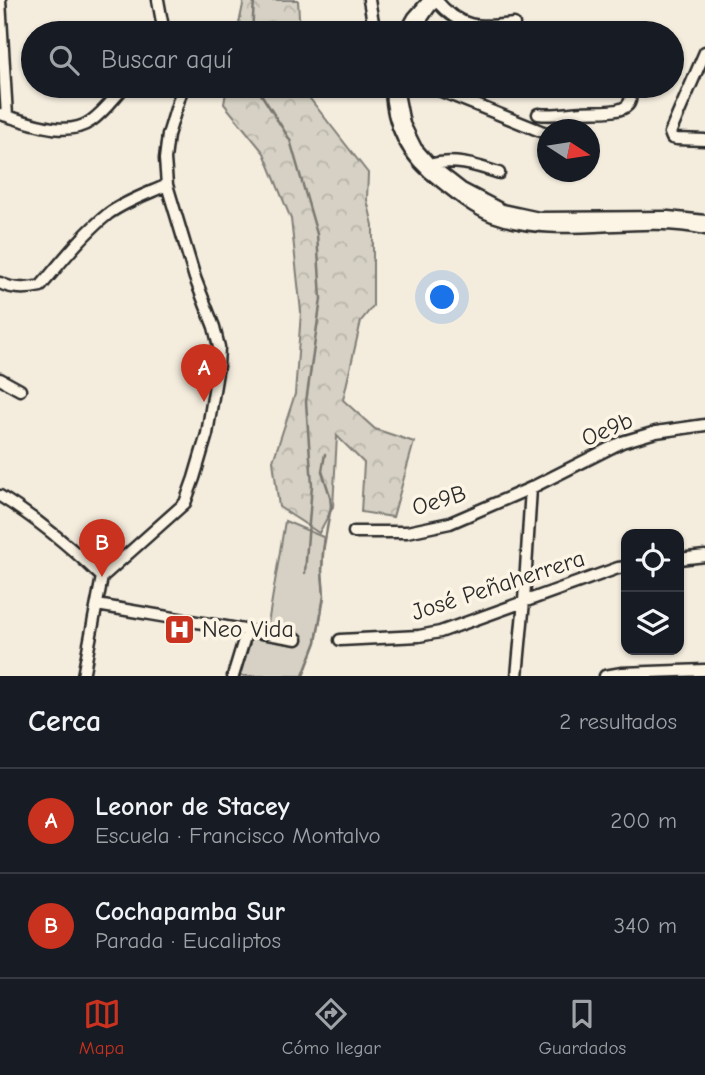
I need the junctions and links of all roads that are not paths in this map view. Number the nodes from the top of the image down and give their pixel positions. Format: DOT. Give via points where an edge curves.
graph roads {
  1 [pos="0,0"];
  2 [pos="158,0"];
  3 [pos="369,0"];
  4 [pos="429,0"];
  5 [pos="437,0"];
  6 [pos="162,21"];
  7 [pos="373,21"];
  8 [pos="412,21"];
  9 [pos="421,21"];
  10 [pos="458,21"];
  11 [pos="705,52"];
  12 [pos="114,98"];
  13 [pos="179,98"];
  14 [pos="392,98"];
  15 [pos="399,98"];
  16 [pos="458,98"];
  17 [pos="629,98"];
  18 [pos="574,113"];
  19 [pos="538,114"];
  20 [pos="3,115"];
  21 [pos="573,119"];
  22 [pos="537,130"];
  23 [pos="705,139"];
  24 [pos="427,166"];
  25 [pos="499,173"];
  26 [pos="167,185"];
  27 [pos="705,221"];
  28 [pos="605,222"];
  29 [pos="705,229"];
  30 [pos="1,286"];
  31 [pos="0,379"];
  32 [pos="20,390"];
  33 [pos="705,425"];
  34 [pos="531,488"];
  35 [pos="0,496"];
  36 [pos="354,532"];
  37 [pos="705,556"];
  38 [pos="684,558"];
  39 [pos="621,568"];
  40 [pos="102,577"];
  41 [pos="524,601"];
  42 [pos="97,605"];
  43 [pos="247,630"];
  44 [pos="297,639"];
  45 [pos="341,640"];
  46 [pos="705,670"];
  47 [pos="83,676"];
  48 [pos="233,676"];
  49 [pos="517,676"];
  50 [pos="605,676"];
  1 -- 20 [label="street"];
  2 -- 6 [label="street"];
  3 -- 7 [label="street"];
  4 -- 8 [label="street"];
  5 -- 9 [label="street"];
  5 -- 10 [label="street"];
  11 -- 23 [label="street" via="670,133 677,139"];
  12 -- 20 [label="street" via="88,123 73,128"];
  13 -- 26 [label="street" via="167,135"];
  14 -- 24 [label="street" via="407,148"];
  15 -- 24 [label="street" via="404,124"];
  16 -- 22 [label="street"];
  17 -- 18 [label="street" via="622,108 608,113"];
  18 -- 19 [label="street"];
  18 -- 21 [label="street"];
  24 -- 25 [label="street" via="456,161"];
  24 -- 28 [label="street" via="502,210 539,218"];
  26 -- 30 [label="street" via="108,214 41,286"];
  26 -- 40 [label="street" via="219,347 207,434 184,503"];
  27 -- 28 [label="street" via="668,217"];
  28 -- 29 [label="street"];
  31 -- 32 [label="street"];
  33 -- 34 [label="street, Oe9b" via="622,442"];
  34 -- 36 [label="street, Oe9B" via="450,523 407,532"];
  34 -- 41 [label="street"];
  35 -- 40 [label="street"];
  37 -- 38 [label="street"];
  39 -- 41 [label="street, José Peñaherrera"];
  40 -- 42 [label="street"];
  41 -- 45 [label="street, José Peñaherrera" via="440,632"];
  41 -- 49 [label="street"];
  42 -- 43 [label="street"];
  42 -- 47 [label="street"];
  43 -- 44 [label="street"];
  43 -- 48 [label="street"];
  46 -- 50 [label="street"];
}
